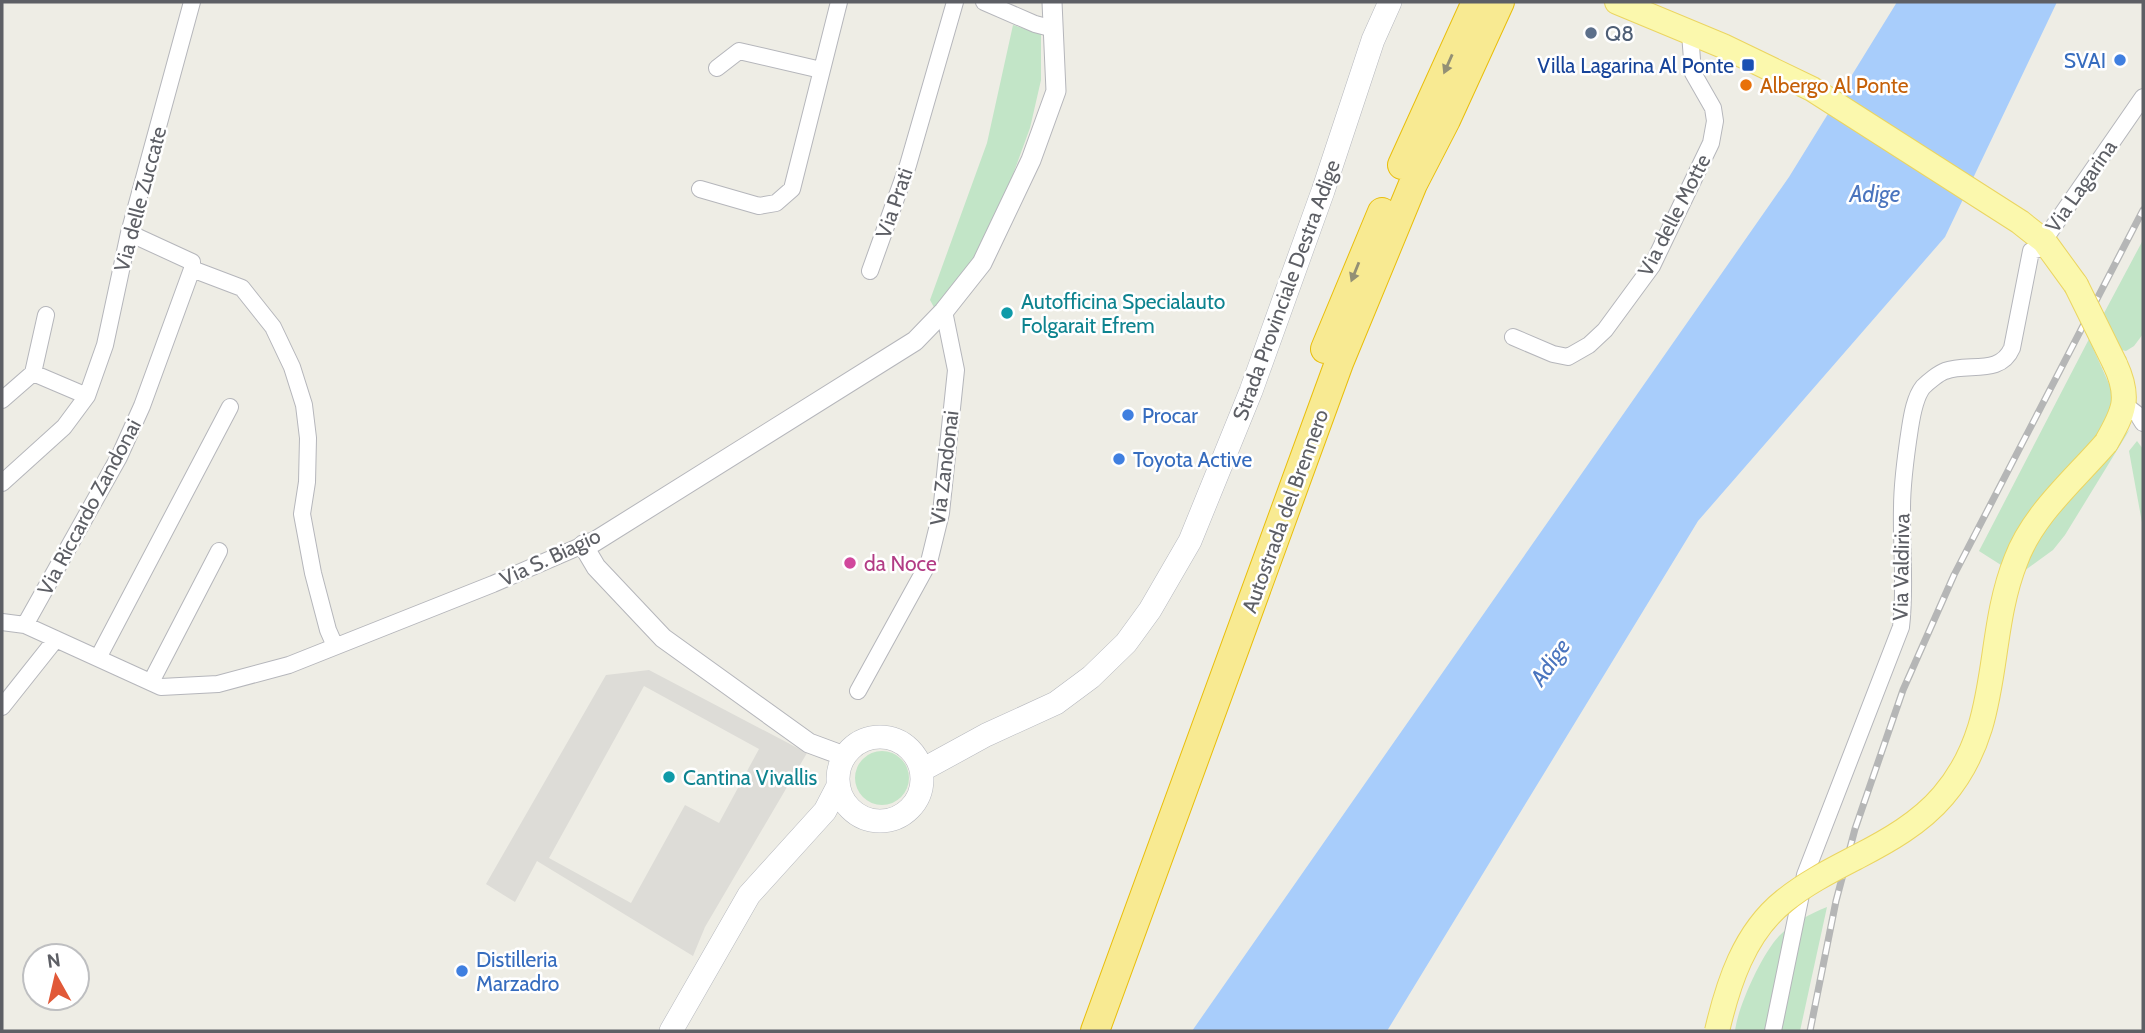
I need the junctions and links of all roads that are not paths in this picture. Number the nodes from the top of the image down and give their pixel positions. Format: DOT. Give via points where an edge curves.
graph roads {
  1 [pos="192,2"];
  2 [pos="839,2"];
  3 [pos="955,2"];
  4 [pos="984,2"];
  5 [pos="1052,2"];
  6 [pos="1380,2"];
  7 [pos="1390,2"];
  8 [pos="1476,2"];
  9 [pos="1500,2"];
  10 [pos="1510,2"];
  11 [pos="1617,2"];
  12 [pos="1054,29"];
  13 [pos="1690,33"];
  14 [pos="1373,40"];
  15 [pos="717,68"];
  16 [pos="821,71"];
  17 [pos="2143,97"];
  18 [pos="1446,120"];
  19 [pos="701,189"];
  20 [pos="130,233"];
  21 [pos="2044,241"];
  22 [pos="192,269"];
  23 [pos="870,271"];
  24 [pos="944,311"];
  25 [pos="46,315"];
  26 [pos="1513,337"];
  27 [pos="33,373"];
  28 [pos="87,396"];
  29 [pos="2,400"];
  30 [pos="2125,405"];
  31 [pos="230,407"];
  32 [pos="2143,423"];
  33 [pos="2,483"];
  34 [pos="583,545"];
  35 [pos="219,551"];
  36 [pos="2,621"];
  37 [pos="26,625"];
  38 [pos="56,639"];
  39 [pos="335,646"];
  40 [pos="98,658"];
  41 [pos="151,682"];
  42 [pos="858,691"];
  43 [pos="2,706"];
  44 [pos="986,735"];
  45 [pos="911,749"];
  46 [pos="844,756"];
  47 [pos="922,770"];
  48 [pos="838,786"];
  49 [pos="849,808"];
  50 [pos="771,871"];
  51 [pos="671,1031"];
  52 [pos="1078,1031"];
  53 [pos="1095,1031"];
  54 [pos="1717,1031"];
  55 [pos="1773,1031"];
  1 -- 20 [label="street, Via delle Zuccate"];
  2 -- 16 [label="street"];
  3 -- 23 [label="street, Via Prati" via="917,134"];
  4 -- 12 [label="street"];
  5 -- 12 [label="street"];
  6 -- 14 [label="main road, Strada Provinciale Destra Adige"];
  7 -- 14 [label="main road, Strada Provinciale Destra Adige"];
  8 -- 52 [label="highway, Autostrada del Brennero, one-way" via="1320,359"];
  9 -- 18 [label="highway, Autostrada del Brennero"];
  10 -- 18 [label="highway"];
  11 -- 13 [label="main road"];
  12 -- 24 [label="street" via="1056,92 1031,160 982,263"];
  13 -- 21 [label="main road" via="1812,89 1999,206"];
  13 -- 26 [label="street, Via delle Motte" via="1693,73 1713,108 1714,135 1660,253 1605,330 1589,345 1568,357"];
  14 -- 44 [label="main road, Strada Provinciale Destra Adige" via="1251,391 1170,576 1126,643 1091,677 1056,703"];
  15 -- 16 [label="street" via="739,51"];
  16 -- 19 [label="street" via="792,189 776,203 759,206"];
  17 -- 21 [label="street, Via Lagarina"];
  18 -- 53 [label="highway, Autostrada del Brennero" via="1413,184 1339,363"];
  20 -- 22 [label="street" via="192,262"];
  20 -- 28 [label="street, Via delle Zuccate" via="105,345"];
  21 -- 30 [label="main road, bridge" via="2076,285 2116,364"];
  21 -- 55 [label="street, Via Valdiriva" via="2028,257 2008,357 1988,366 1944,371 1923,388 1916,401 1903,479 1901,627 1805,875"];
  22 -- 37 [label="street, Via Riccardo Zandonai" via="119,457"];
  22 -- 39 [label="street" via="242,288 273,327 292,367 304,404 308,438 302,514"];
  24 -- 34 [label="street, Via S. Biagio" via="915,341"];
  24 -- 42 [label="street, Via Zandonai" via="956,370 941,513 929,562"];
  25 -- 27 [label="street"];
  27 -- 28 [label="street"];
  27 -- 29 [label="street"];
  28 -- 33 [label="street, Via delle Zuccate" via="64,427"];
  30 -- 32 [label="street"];
  30 -- 54 [label="main road, bridge" via="2106,443 2045,512 2017,557 2002,607 1982,726 1957,776 1923,816 1808,885 1770,914 1741,957"];
  31 -- 40 [label="street"];
  34 -- 39 [label="street, Via S. Biagio"];
  34 -- 46 [label="street" via="596,567 663,638 809,743"];
  35 -- 41 [label="street"];
  36 -- 37 [label="street, Via S. Biagio"];
  37 -- 38 [label="street, Via S. Biagio"];
  38 -- 40 [label="street, Via S. Biagio"];
  38 -- 43 [label="street"];
  39 -- 41 [label="street, Via S. Biagio" via="289,665 218,684 161,687"];
  40 -- 41 [label="street, Via S. Biagio"];
  44 -- 45 [label="main road, Strada Provinciale Destra Adige"];
  44 -- 47 [label="main road, Strada Provinciale Destra Adige"];
  45 -- 46 [label="main road" via="900,741 876,737 863,740"];
  45 -- 47 [label="main road"];
  46 -- 48 [label="main road"];
  47 -- 49 [label="main road" via="919,797 900,817 873,821"];
  48 -- 49 [label="main road"];
  48 -- 50 [label="main road" via="825,811"];
  49 -- 50 [label="main road"];
  50 -- 51 [label="main road" via="749,895"];
}
